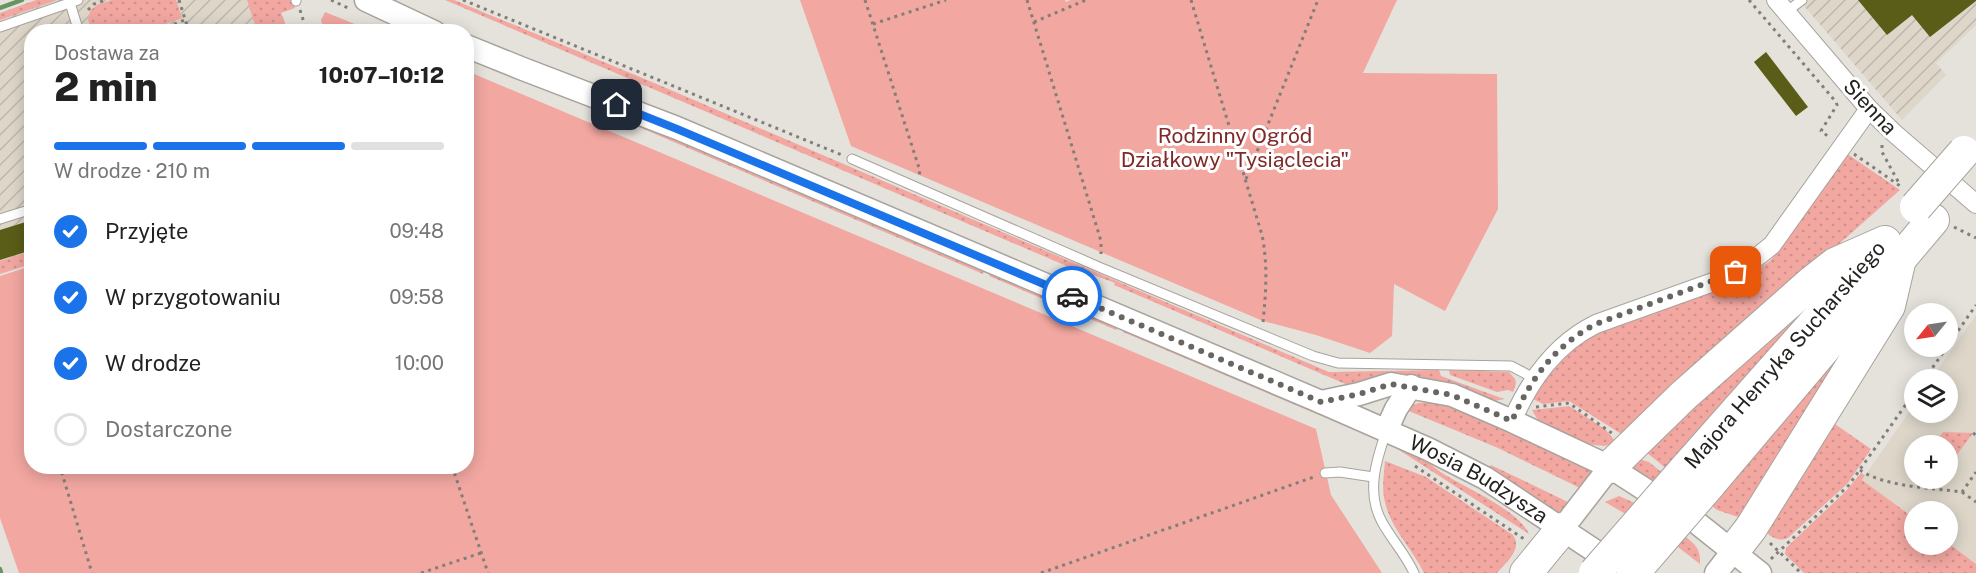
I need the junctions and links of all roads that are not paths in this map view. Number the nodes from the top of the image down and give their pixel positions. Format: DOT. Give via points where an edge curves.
graph roads {
  1 [pos="366,0"];
  2 [pos="1802,0"];
  3 [pos="74,2"];
  4 [pos="1781,6"];
  5 [pos="78,24"];
  6 [pos="417,24"];
  7 [pos="0,27"];
  8 [pos="474,49"];
  9 [pos="1869,109"];
  10 [pos="1972,153"];
  11 [pos="852,159"];
  12 [pos="1976,204"];
  13 [pos="24,212"];
  14 [pos="0,219"];
  15 [pos="1893,250"];
  16 [pos="1534,378"];
  17 [pos="1411,386"];
  18 [pos="1321,402"];
  19 [pos="1512,421"];
  20 [pos="1384,439"];
  21 [pos="1610,467"];
  22 [pos="1325,473"];
  23 [pos="1698,476"];
  24 [pos="1373,477"];
  25 [pos="1562,529"];
  26 [pos="1725,562"];
  27 [pos="1414,573"];
  28 [pos="1526,573"];
  29 [pos="1595,573"];
  30 [pos="1627,573"];
  31 [pos="1633,573"];
  32 [pos="1760,573"];
  1 -- 6 [label="street"];
  2 -- 4 [label="lane"];
  3 -- 5 [label="lane"];
  3 -- 7 [label="lane"];
  4 -- 9 [label="street, Sienna"];
  8 -- 18 [label="street, Wosia Budzysza" via="677,129"];
  9 -- 12 [label="street, Sienna"];
  9 -- 16 [label="street" via="1772,244 1756,259 1716,281 1580,332"];
  10 -- 15 [label="highway, Majora Henryka Sucharskiego" via="1917,204"];
  11 -- 16 [label="lane" via="1313,356 1338,363 1511,366"];
  13 -- 14 [label="lane"];
  15 -- 21 [label="highway" via="1835,264 1683,396"];
  15 -- 23 [label="highway, Majora Henryka Sucharskiego"];
  15 -- 26 [label="highway" via="1889,306 1751,528"];
  16 -- 19 [label="street"];
  17 -- 18 [label="street" via="1391,384"];
  17 -- 19 [label="street" via="1452,395"];
  17 -- 20 [label="street"];
  18 -- 20 [label="street, Wosia Budzysza"];
  19 -- 21 [label="street"];
  20 -- 24 [label="lane"];
  20 -- 25 [label="street, Wosia Budzysza" via="1485,478"];
  21 -- 25 [label="street"];
  21 -- 26 [label="street" via="1697,523"];
  22 -- 24 [label="lane"];
  23 -- 29 [label="highway, Majora Henryka Sucharskiego, bridge"];
  23 -- 31 [label="highway, Majora Henryka Sucharskiego, bridge"];
  24 -- 27 [label="lane" via="1381,521"];
  25 -- 28 [label="highway"];
  25 -- 30 [label="street, Wosia Budzysza"];
  26 -- 32 [label="street"];
}
